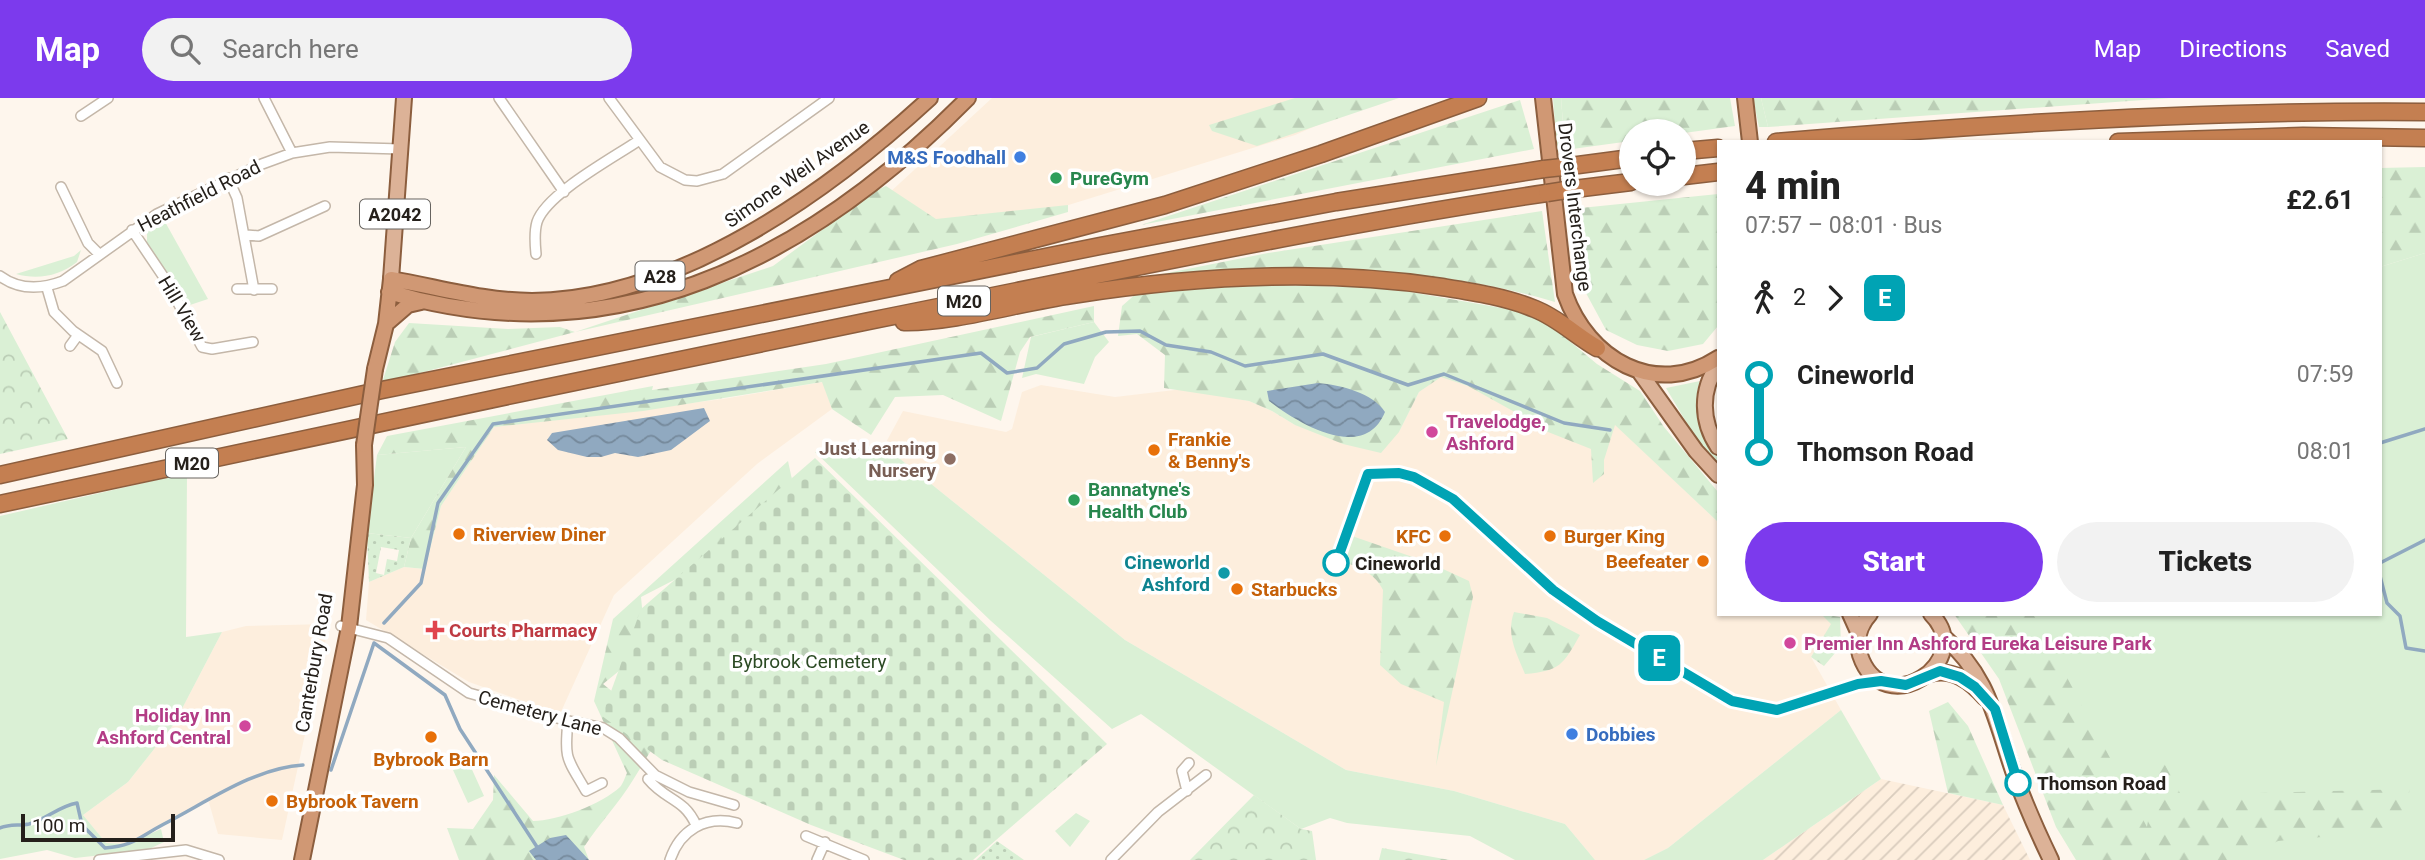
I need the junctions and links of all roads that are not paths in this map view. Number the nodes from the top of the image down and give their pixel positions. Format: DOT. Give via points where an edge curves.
graph roads {
  1 [pos="108,98"];
  2 [pos="264,98"];
  3 [pos="404,98"];
  4 [pos="499,98"];
  5 [pos="609,98"];
  6 [pos="829,98"];
  7 [pos="930,98"];
  8 [pos="968,98"];
  9 [pos="1478,98"];
  10 [pos="1543,98"];
  11 [pos="1745,98"];
  12 [pos="2425,112"];
  13 [pos="81,116"];
  14 [pos="1750,140"];
  15 [pos="1799,140"];
  16 [pos="2180,140"];
  17 [pos="2425,140"];
  18 [pos="638,141"];
  19 [pos="1717,148"];
  20 [pos="2382,148"];
  21 [pos="401,149"];
  22 [pos="1696,151"];
  23 [pos="292,153"];
  24 [pos="1619,160"];
  25 [pos="1717,172"];
  26 [pos="1696,175"];
  27 [pos="228,178"];
  28 [pos="1619,183"];
  29 [pos="61,187"];
  30 [pos="564,192"];
  31 [pos="325,206"];
  32 [pos="132,230"];
  33 [pos="246,235"];
  34 [pos="99,254"];
  35 [pos="536,254"];
  36 [pos="0,276"];
  37 [pos="390,286"];
  38 [pos="47,288"];
  39 [pos="237,289"];
  40 [pos="272,289"];
  41 [pos="254,290"];
  42 [pos="880,290"];
  43 [pos="421,302"];
  44 [pos="871,321"];
  45 [pos="386,324"];
  46 [pos="78,335"];
  47 [pos="253,342"];
  48 [pos="70,346"];
  49 [pos="1597,348"];
  50 [pos="1717,358"];
  51 [pos="1717,367"];
  52 [pos="1641,374"];
  53 [pos="117,383"];
  54 [pos="1717,446"];
  55 [pos="1717,474"];
  56 [pos="0,475"];
  57 [pos="0,505"];
  58 [pos="1851,616"];
  59 [pos="1869,616"];
  60 [pos="1934,616"];
  61 [pos="345,626"];
  62 [pos="1859,634"];
  63 [pos="1942,635"];
  64 [pos="1930,674"];
  65 [pos="1995,709"];
  66 [pos="568,721"];
  67 [pos="1189,763"];
  68 [pos="1206,775"];
  69 [pos="648,779"];
  70 [pos="603,783"];
  71 [pos="1187,792"];
  72 [pos="734,805"];
  73 [pos="737,823"];
  74 [pos="696,825"];
  75 [pos="806,836"];
  76 [pos="825,842"];
  77 [pos="99,860"];
  78 [pos="219,860"];
  79 [pos="294,860"];
  80 [pos="302,860"];
  81 [pos="670,860"];
  82 [pos="817,860"];
  83 [pos="864,860"];
  84 [pos="1111,860"];
  85 [pos="2051,860"];
  1 -- 13 [label="street"];
  2 -- 23 [label="street"];
  3 -- 21 [label="main road, Canterbury Road / A2042"];
  4 -- 30 [label="street"];
  5 -- 18 [label="street"];
  6 -- 18 [label="street" via="758,151 708,181 672,176"];
  7 -- 37 [label="highway, Simone Weil Avenue / A28" via="831,178 750,233 654,279 578,299 531,301"];
  8 -- 43 [label="highway, A28" via="895,164 807,227 681,291 611,309 568,314 477,312"];
  9 -- 42 [label="highway, M20" via="1165,205 921,270"];
  10 -- 49 [label="highway, Drovers Interchange" via="1565,294 1578,323"];
  11 -- 14 [label="highway"];
  12 -- 15 [label="highway" via="2180,114"];
  16 -- 17 [label="highway" via="2303,136"];
  17 -- 20 [label="highway"];
  18 -- 30 [label="street"];
  19 -- 22 [label="highway"];
  21 -- 23 [label="street, Heathfield Road" via="330,147"];
  21 -- 37 [label="main road, Canterbury Road / A2042"];
  23 -- 27 [label="street, Heathfield Road"];
  24 -- 42 [label="highway, M20, bridge" via="1219,223"];
  25 -- 26 [label="highway"];
  27 -- 32 [label="street, Heathfield Road"];
  27 -- 33 [label="street"];
  28 -- 44 [label="highway, M20, bridge" via="1290,235"];
  29 -- 34 [label="street" via="88,243"];
  30 -- 35 [label="street" via="540,214"];
  31 -- 33 [label="street" via="259,236"];
  32 -- 34 [label="street, Heathfield Road"];
  32 -- 47 [label="street, Hill View" via="202,347"];
  33 -- 41 [label="street"];
  34 -- 38 [label="street, Heathfield Road" via="78,273"];
  36 -- 38 [label="street" via="27,287"];
  37 -- 43 [label="highway, A28"];
  37 -- 45 [label="highway, Canterbury Road"];
  38 -- 46 [label="street" via="54,312"];
  39 -- 41 [label="street"];
  40 -- 41 [label="street"];
  42 -- 56 [label="highway, M20" via="382,390"];
  43 -- 45 [label="highway" via="408,305"];
  44 -- 49 [label="highway, M20" via="917,322 1073,295 1239,277 1316,276 1478,293 1546,314"];
  44 -- 57 [label="highway, M20"];
  45 -- 61 [label="highway, Canterbury Road, bridge" via="364,445 365,485"];
  46 -- 48 [label="street"];
  46 -- 53 [label="street" via="102,351"];
  49 -- 52 [label="highway, Drovers Interchange"];
  50 -- 52 [label="highway" via="1692,371"];
  51 -- 54 [label="main road" via="1708,385 1705,409"];
  52 -- 55 [label="main road"];
  58 -- 62 [label="main road"];
  59 -- 62 [label="main road"];
  60 -- 63 [label="main road"];
  61 -- 66 [label="street, Cemetery Lane" via="388,638 469,693"];
  61 -- 79 [label="highway, Canterbury Road"];
  61 -- 80 [label="highway, Canterbury Road"];
  62 -- 64 [label="main road" via="1864,664 1881,681 1906,685"];
  63 -- 64 [label="main road" via="1942,651"];
  63 -- 65 [label="main road" via="1972,667"];
  64 -- 65 [label="main road" via="1940,671 1960,677"];
  65 -- 85 [label="main road" via="2013,769"];
  66 -- 70 [label="street" via="564,745 586,791"];
  66 -- 72 [label="street, Cemetery Lane" via="603,727 655,775 689,792"];
  67 -- 71 [label="street" via="1182,771"];
  68 -- 71 [label="street"];
  69 -- 74 [label="street" via="660,794 684,805"];
  71 -- 84 [label="street" via="1158,812"];
  73 -- 74 [label="street" via="725,820"];
  74 -- 81 [label="street" via="678,840"];
  75 -- 76 [label="street"];
  76 -- 82 [label="street"];
  76 -- 83 [label="street"];
  77 -- 78 [label="street" via="186,850"];
}
